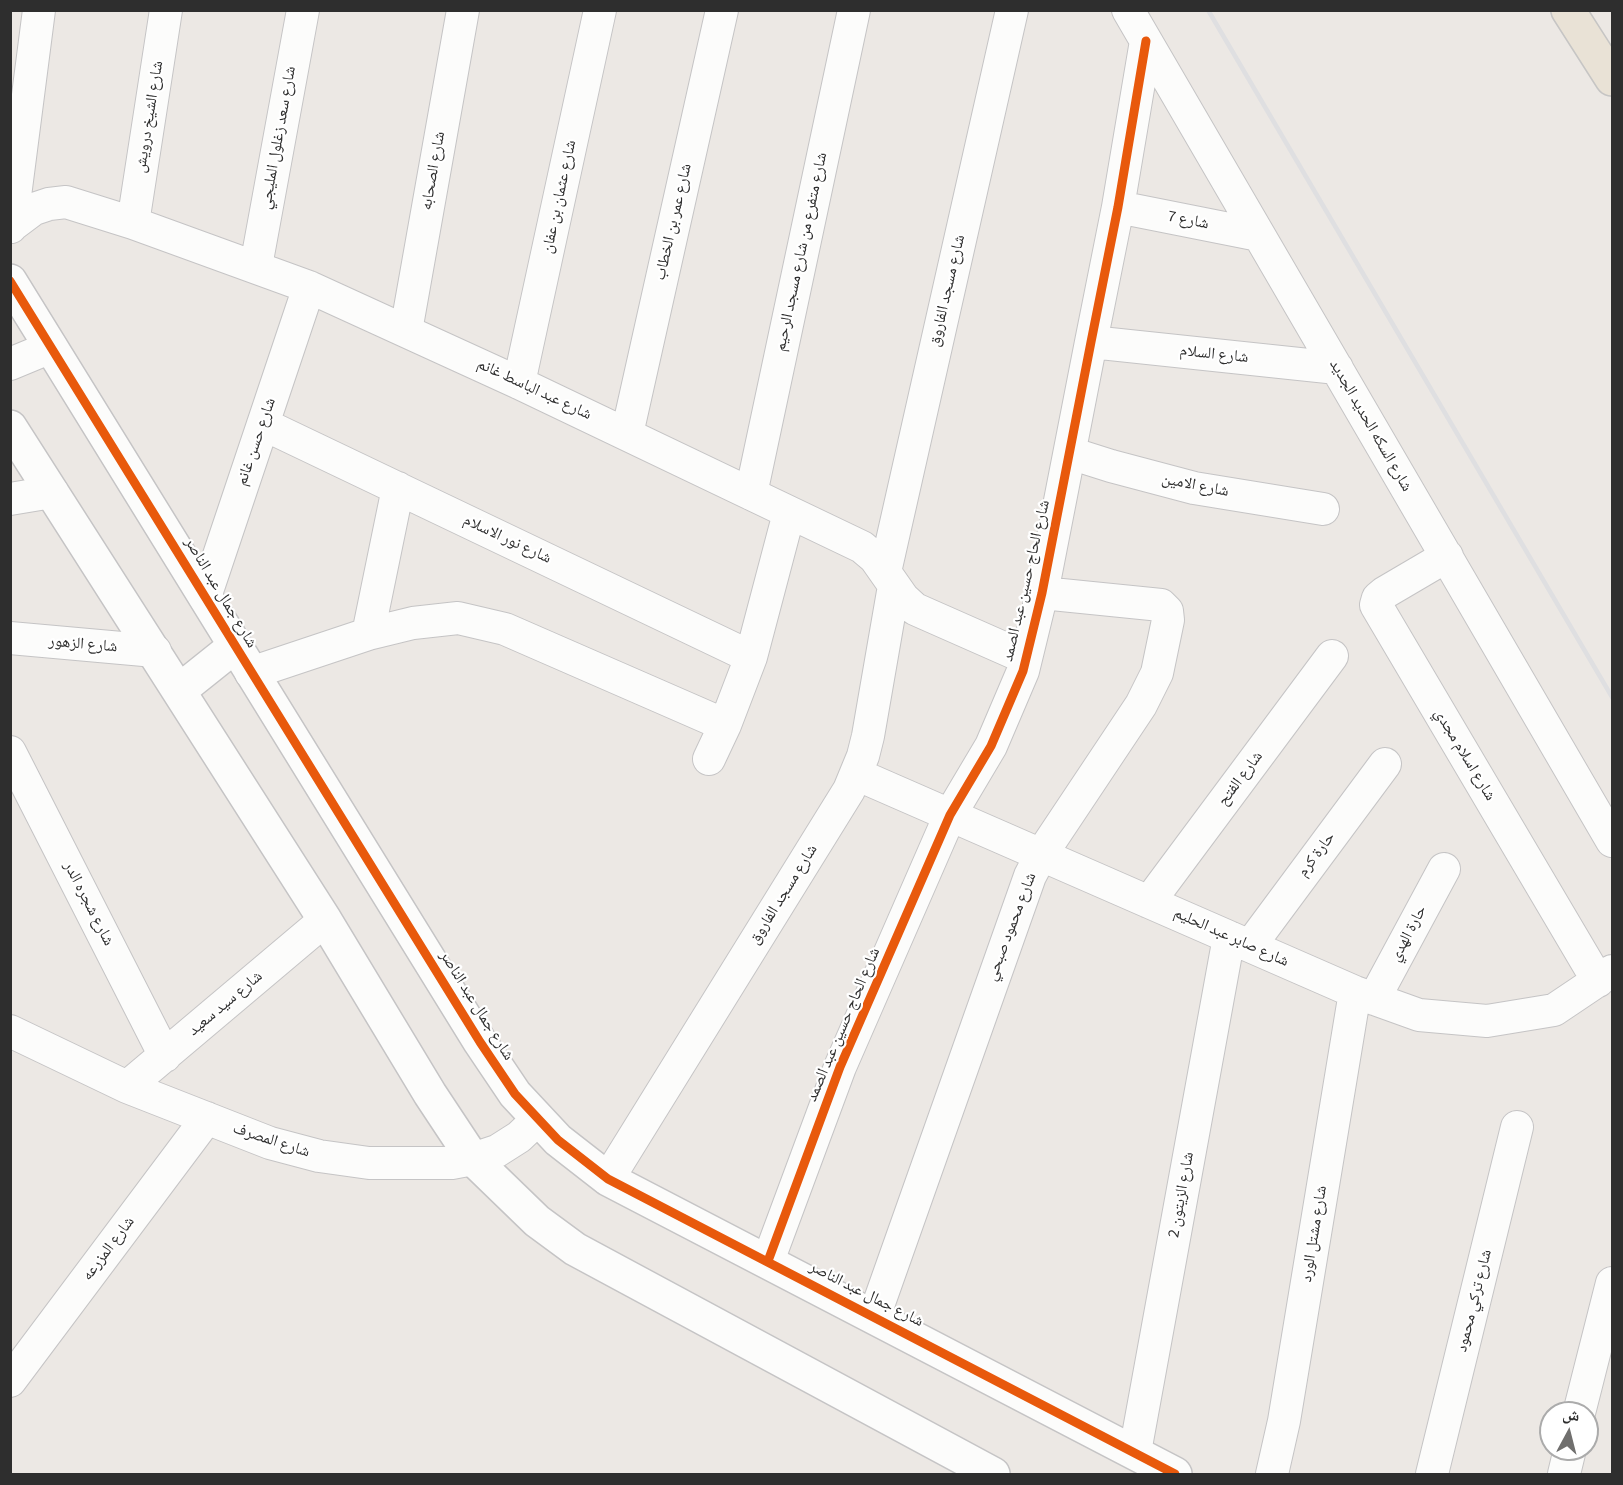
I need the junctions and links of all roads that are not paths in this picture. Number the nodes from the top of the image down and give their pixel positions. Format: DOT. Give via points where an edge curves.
graph roads {
  1 [pos="39,10"];
  2 [pos="166,10"];
  3 [pos="303,10"];
  4 [pos="463,10"];
  5 [pos="600,10"];
  6 [pos="722,10"];
  7 [pos="854,10"];
  8 [pos="1012,10"];
  9 [pos="1128,10"];
  10 [pos="1568,10"];
  11 [pos="1146,41"];
  12 [pos="1612,78"];
  13 [pos="1118,207"];
  14 [pos="133,223"];
  15 [pos="11,227"];
  16 [pos="1259,235"];
  17 [pos="256,266"];
  18 [pos="10,281"];
  19 [pos="309,287"];
  20 [pos="406,331"];
  21 [pos="1091,342"];
  22 [pos="51,347"];
  23 [pos="10,364"];
  24 [pos="1336,368"];
  25 [pos="519,382"];
  26 [pos="263,424"];
  27 [pos="10,427"];
  28 [pos="627,434"];
  29 [pos="1070,453"];
  30 [pos="398,488"];
  31 [pos="52,492"];
  32 [pos="751,494"];
  33 [pos="10,499"];
  34 [pos="1323,509"];
  35 [pos="789,513"];
  36 [pos="1447,556"];
  37 [pos="890,579"];
  38 [pos="1042,593"];
  39 [pos="205,597"];
  40 [pos="368,634"];
  41 [pos="10,638"];
  42 [pos="155,651"];
  43 [pos="1332,656"];
  44 [pos="751,657"];
  45 [pos="1026,658"];
  46 [pos="243,659"];
  47 [pos="180,690"];
  48 [pos="725,725"];
  49 [pos="10,752"];
  50 [pos="709,759"];
  51 [pos="1385,764"];
  52 [pos="856,774"];
  53 [pos="950,815"];
  54 [pos="1612,841"];
  55 [pos="1041,855"];
  56 [pos="1444,869"];
  57 [pos="1149,902"];
  58 [pos="325,920"];
  59 [pos="1239,942"];
  60 [pos="1605,976"];
  61 [pos="1365,996"];
  62 [pos="10,1031"];
  63 [pos="165,1056"];
  64 [pos="127,1087"];
  65 [pos="207,1118"];
  66 [pos="538,1119"];
  67 [pos="1517,1127"];
  68 [pos="472,1159"];
  69 [pos="608,1179"];
  70 [pos="768,1261"];
  71 [pos="1612,1283"];
  72 [pos="874,1317"];
  73 [pos="10,1381"];
  74 [pos="1583,1401"];
  75 [pos="1135,1452"];
  76 [pos="993,1474"];
  77 [pos="1175,1474"];
  78 [pos="1272,1474"];
  79 [pos="1432,1474"];
  1 -- 15 [label="street"];
  2 -- 14 [label="street, شارع الشيخ درويش"];
  3 -- 17 [label="street, شارع سعد زغلول المليجي"];
  4 -- 20 [label="street, شارع الصحابه"];
  5 -- 25 [label="street, شارع عثمان بن عفان"];
  6 -- 28 [label="street, شارع عمر بن الخطاب"];
  7 -- 32 [label="street, شارع متفرع من شارع مسجد الرحيم"];
  8 -- 37 [label="street, شارع مسجد الفاروق"];
  9 -- 11 [label="street, شارع السكه الحديد الجديد"];
  10 -- 12 [label="highway"];
  11 -- 13 [label="street, شارع الحاج حسين عبد الصمد"];
  11 -- 16 [label="street, شارع السكه الحديد الجديد"];
  13 -- 16 [label="street, شارع 7"];
  13 -- 21 [label="street, شارع الحاج حسين عبد الصمد"];
  14 -- 15 [label="street, شارع عبد الباسط غانم" via="66,202 34,209"];
  14 -- 17 [label="street, شارع عبد الباسط غانم"];
  16 -- 24 [label="street, شارع السكه الحديد الجديد"];
  17 -- 19 [label="street, شارع عبد الباسط غانم"];
  18 -- 22 [label="street, شارع جمال عبد الناصر"];
  19 -- 20 [label="street, شارع عبد الباسط غانم"];
  19 -- 26 [label="street, شارع حسن غانم"];
  20 -- 25 [label="street, شارع عبد الباسط غانم"];
  21 -- 24 [label="street, شارع السلام"];
  21 -- 29 [label="street, شارع الحاج حسين عبد الصمد"];
  22 -- 23 [label="street"];
  22 -- 39 [label="street, شارع جمال عبد الناصر"];
  24 -- 36 [label="street, شارع السكه الحديد الجديد"];
  25 -- 28 [label="street, شارع عبد الباسط غانم"];
  26 -- 30 [label="street, شارع نور الاسلام"];
  26 -- 39 [label="street, شارع حسن غانم"];
  27 -- 31 [label="street"];
  28 -- 32 [label="street, شارع عبد الباسط غانم"];
  29 -- 34 [label="street, شارع الامين" via="1184,485"];
  29 -- 38 [label="street, شارع الحاج حسين عبد الصمد"];
  30 -- 40 [label="street"];
  30 -- 44 [label="street, شارع نور الاسلام"];
  31 -- 33 [label="street"];
  31 -- 42 [label="street"];
  32 -- 35 [label="street, شارع عبد الباسط غانم"];
  35 -- 37 [label="street, شارع عبد الباسط غانم" via="862,547"];
  35 -- 44 [label="street"];
  36 -- 54 [label="street, شارع السكه الحديد الجديد"];
  36 -- 60 [label="street, شارع اسلام مجدي" via="1384,593 1376,605"];
  37 -- 45 [label="street, شارع عبد الباسط غانم" via="915,609"];
  37 -- 52 [label="street, شارع مسجد الفاروق" via="868,736"];
  38 -- 45 [label="street, شارع الحاج حسين عبد الصمد"];
  38 -- 55 [label="street, شارع محمود صبحي" via="1161,605 1168,620 1150,689"];
  39 -- 46 [label="street, شارع جمال عبد الناصر"];
  40 -- 46 [label="street"];
  40 -- 48 [label="street" via="458,618 505,629"];
  41 -- 42 [label="street, شارع الزهور"];
  42 -- 47 [label="street"];
  43 -- 57 [label="street, شارع الفتح"];
  44 -- 48 [label="street"];
  45 -- 53 [label="street, شارع الحاج حسين عبد الصمد" via="992,746"];
  46 -- 47 [label="street"];
  46 -- 66 [label="street, شارع جمال عبد الناصر" via="480,1042 515,1095"];
  47 -- 58 [label="street"];
  48 -- 50 [label="street"];
  49 -- 63 [label="street, شارع شجره الدر"];
  51 -- 59 [label="street, حارة كرم"];
  52 -- 53 [label="street, شارع صابر عبد الحليم"];
  52 -- 69 [label="street, شارع مسجد الفاروق"];
  53 -- 55 [label="street, شارع صابر عبد الحليم"];
  53 -- 70 [label="street, شارع الحاج حسين عبد الصمد" via="840,1067"];
  55 -- 57 [label="street, شارع صابر عبد الحليم"];
  55 -- 72 [label="street, شارع محمود صبحي" via="1021,899"];
  56 -- 61 [label="street, حارة الهدي"];
  57 -- 59 [label="street, شارع صابر عبد الحليم"];
  58 -- 63 [label="street, شارع سيد سعيد"];
  58 -- 68 [label="street"];
  59 -- 61 [label="street, شارع صابر عبد الحليم"];
  59 -- 75 [label="street, شارع الزيتون 2"];
  60 -- 61 [label="street, شارع صابر عبد الحليم" via="1554,1010 1487,1021 1419,1015"];
  61 -- 78 [label="street, شارع مشتل الورد"];
  62 -- 64 [label="street, شارع المصرف"];
  63 -- 64 [label="street, شارع سيد سعيد"];
  64 -- 65 [label="street, شارع المصرف"];
  65 -- 68 [label="street, شارع المصرف" via="270,1143 319,1156 369,1163"];
  65 -- 73 [label="street, شارع المزرعه"];
  66 -- 68 [label="street, شارع المصرف" via="497,1151"];
  66 -- 69 [label="street, شارع جمال عبد الناصر"];
  67 -- 79 [label="street, شارع تركي محمود"];
  68 -- 76 [label="street" via="537,1221 575,1249"];
  69 -- 70 [label="street, شارع جمال عبد الناصر"];
  70 -- 72 [label="street, شارع جمال عبد الناصر"];
  71 -- 74 [label="street"];
  72 -- 75 [label="street, شارع جمال عبد الناصر"];
  75 -- 77 [label="street, شارع جمال عبد الناصر"];
}
